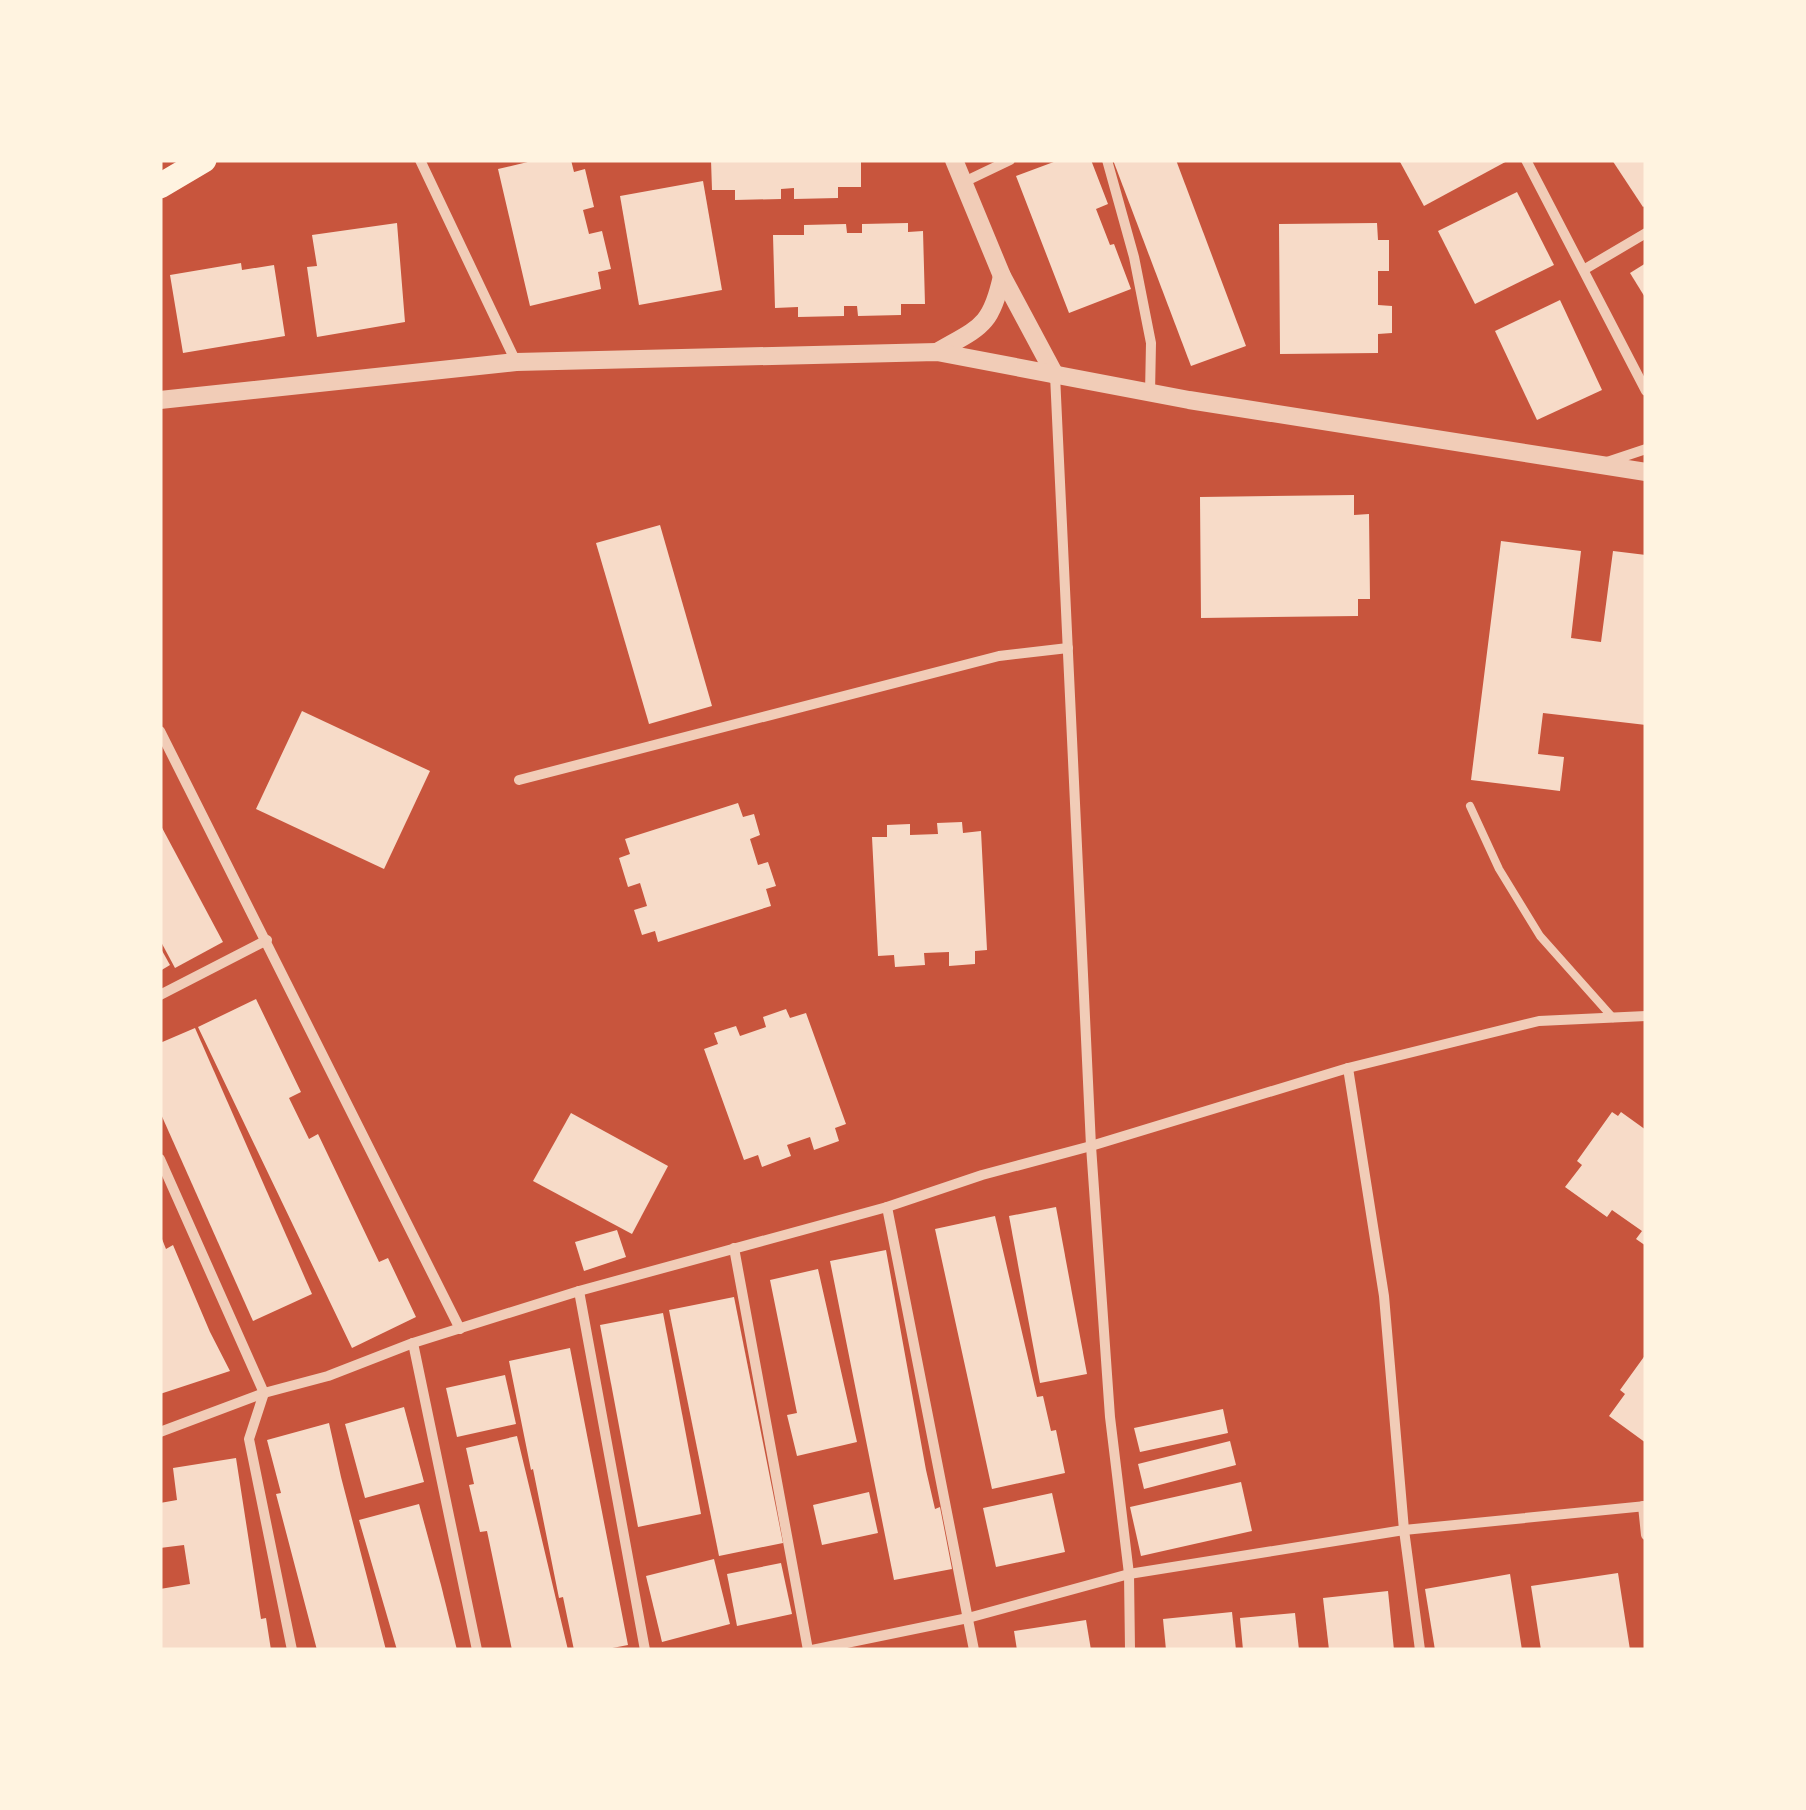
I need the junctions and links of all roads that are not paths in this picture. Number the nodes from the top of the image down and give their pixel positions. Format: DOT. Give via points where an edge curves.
graph roads {
  1 [pos="204,160"];
  2 [pos="420,160"];
  3 [pos="954,160"];
  4 [pos="1010,160"];
  5 [pos="1107,160"];
  6 [pos="1526,160"];
  7 [pos="964,182"];
  8 [pos="160,186"];
  9 [pos="1646,233"];
  10 [pos="1585,269"];
  11 [pos="1002,276"];
  12 [pos="937,352"];
  13 [pos="516,362"];
  14 [pos="1055,375"];
  15 [pos="1646,391"];
  16 [pos="1150,393"];
  17 [pos="160,400"];
  18 [pos="1646,449"];
  19 [pos="1600,465"];
  20 [pos="1646,472"];
  21 [pos="1068,648"];
  22 [pos="160,731"];
  23 [pos="519,780"];
  24 [pos="1470,806"];
  25 [pos="267,940"];
  26 [pos="160,995"];
  27 [pos="1646,1016"];
  28 [pos="1613,1018"];
  29 [pos="1348,1068"];
  30 [pos="1092,1146"];
  31 [pos="160,1158"];
  32 [pos="886,1207"];
  33 [pos="734,1248"];
  34 [pos="579,1291"];
  35 [pos="460,1329"];
  36 [pos="412,1343"];
  37 [pos="264,1393"];
  38 [pos="160,1432"];
  39 [pos="1645,1506"];
  40 [pos="1404,1530"];
  41 [pos="1646,1535"];
  42 [pos="1129,1574"];
  43 [pos="968,1618"];
  44 [pos="292,1650"];
  45 [pos="477,1650"];
  46 [pos="645,1650"];
  47 [pos="810,1650"];
  48 [pos="974,1650"];
  49 [pos="1130,1650"];
  50 [pos="1420,1650"];
  1 -- 8 [label="main road"];
  2 -- 13 [label="street"];
  3 -- 7 [label="street"];
  4 -- 7 [label="street"];
  5 -- 16 [label="street" via="1151,344"];
  6 -- 10 [label="street"];
  7 -- 11 [label="street"];
  9 -- 10 [label="street"];
  10 -- 15 [label="street"];
  11 -- 12 [label="street" via="996,307 983,326"];
  11 -- 14 [label="street"];
  12 -- 13 [label="street"];
  12 -- 14 [label="street"];
  13 -- 17 [label="street"];
  14 -- 16 [label="street"];
  14 -- 21 [label="street"];
  16 -- 19 [label="street"];
  18 -- 19 [label="street"];
  19 -- 20 [label="street"];
  21 -- 23 [label="street" via="999,656"];
  21 -- 30 [label="street"];
  22 -- 25 [label="street"];
  24 -- 28 [label="lane" via="1540,936"];
  25 -- 26 [label="street"];
  25 -- 35 [label="street"];
  27 -- 28 [label="street"];
  28 -- 29 [label="street" via="1539,1022"];
  29 -- 30 [label="street"];
  29 -- 40 [label="street" via="1384,1296"];
  30 -- 32 [label="street"];
  30 -- 42 [label="street" via="1110,1417"];
  31 -- 37 [label="street"];
  32 -- 33 [label="street"];
  32 -- 43 [label="street"];
  33 -- 34 [label="street"];
  33 -- 47 [label="street"];
  34 -- 35 [label="street"];
  34 -- 46 [label="street"];
  35 -- 36 [label="street"];
  36 -- 37 [label="street"];
  36 -- 45 [label="street"];
  37 -- 38 [label="street"];
  37 -- 44 [label="street" via="249,1440"];
  39 -- 40 [label="street"];
  39 -- 41 [label="street"];
  40 -- 42 [label="street"];
  40 -- 50 [label="street"];
  42 -- 43 [label="street"];
  42 -- 49 [label="street"];
  43 -- 47 [label="street"];
  43 -- 48 [label="street"];
}
